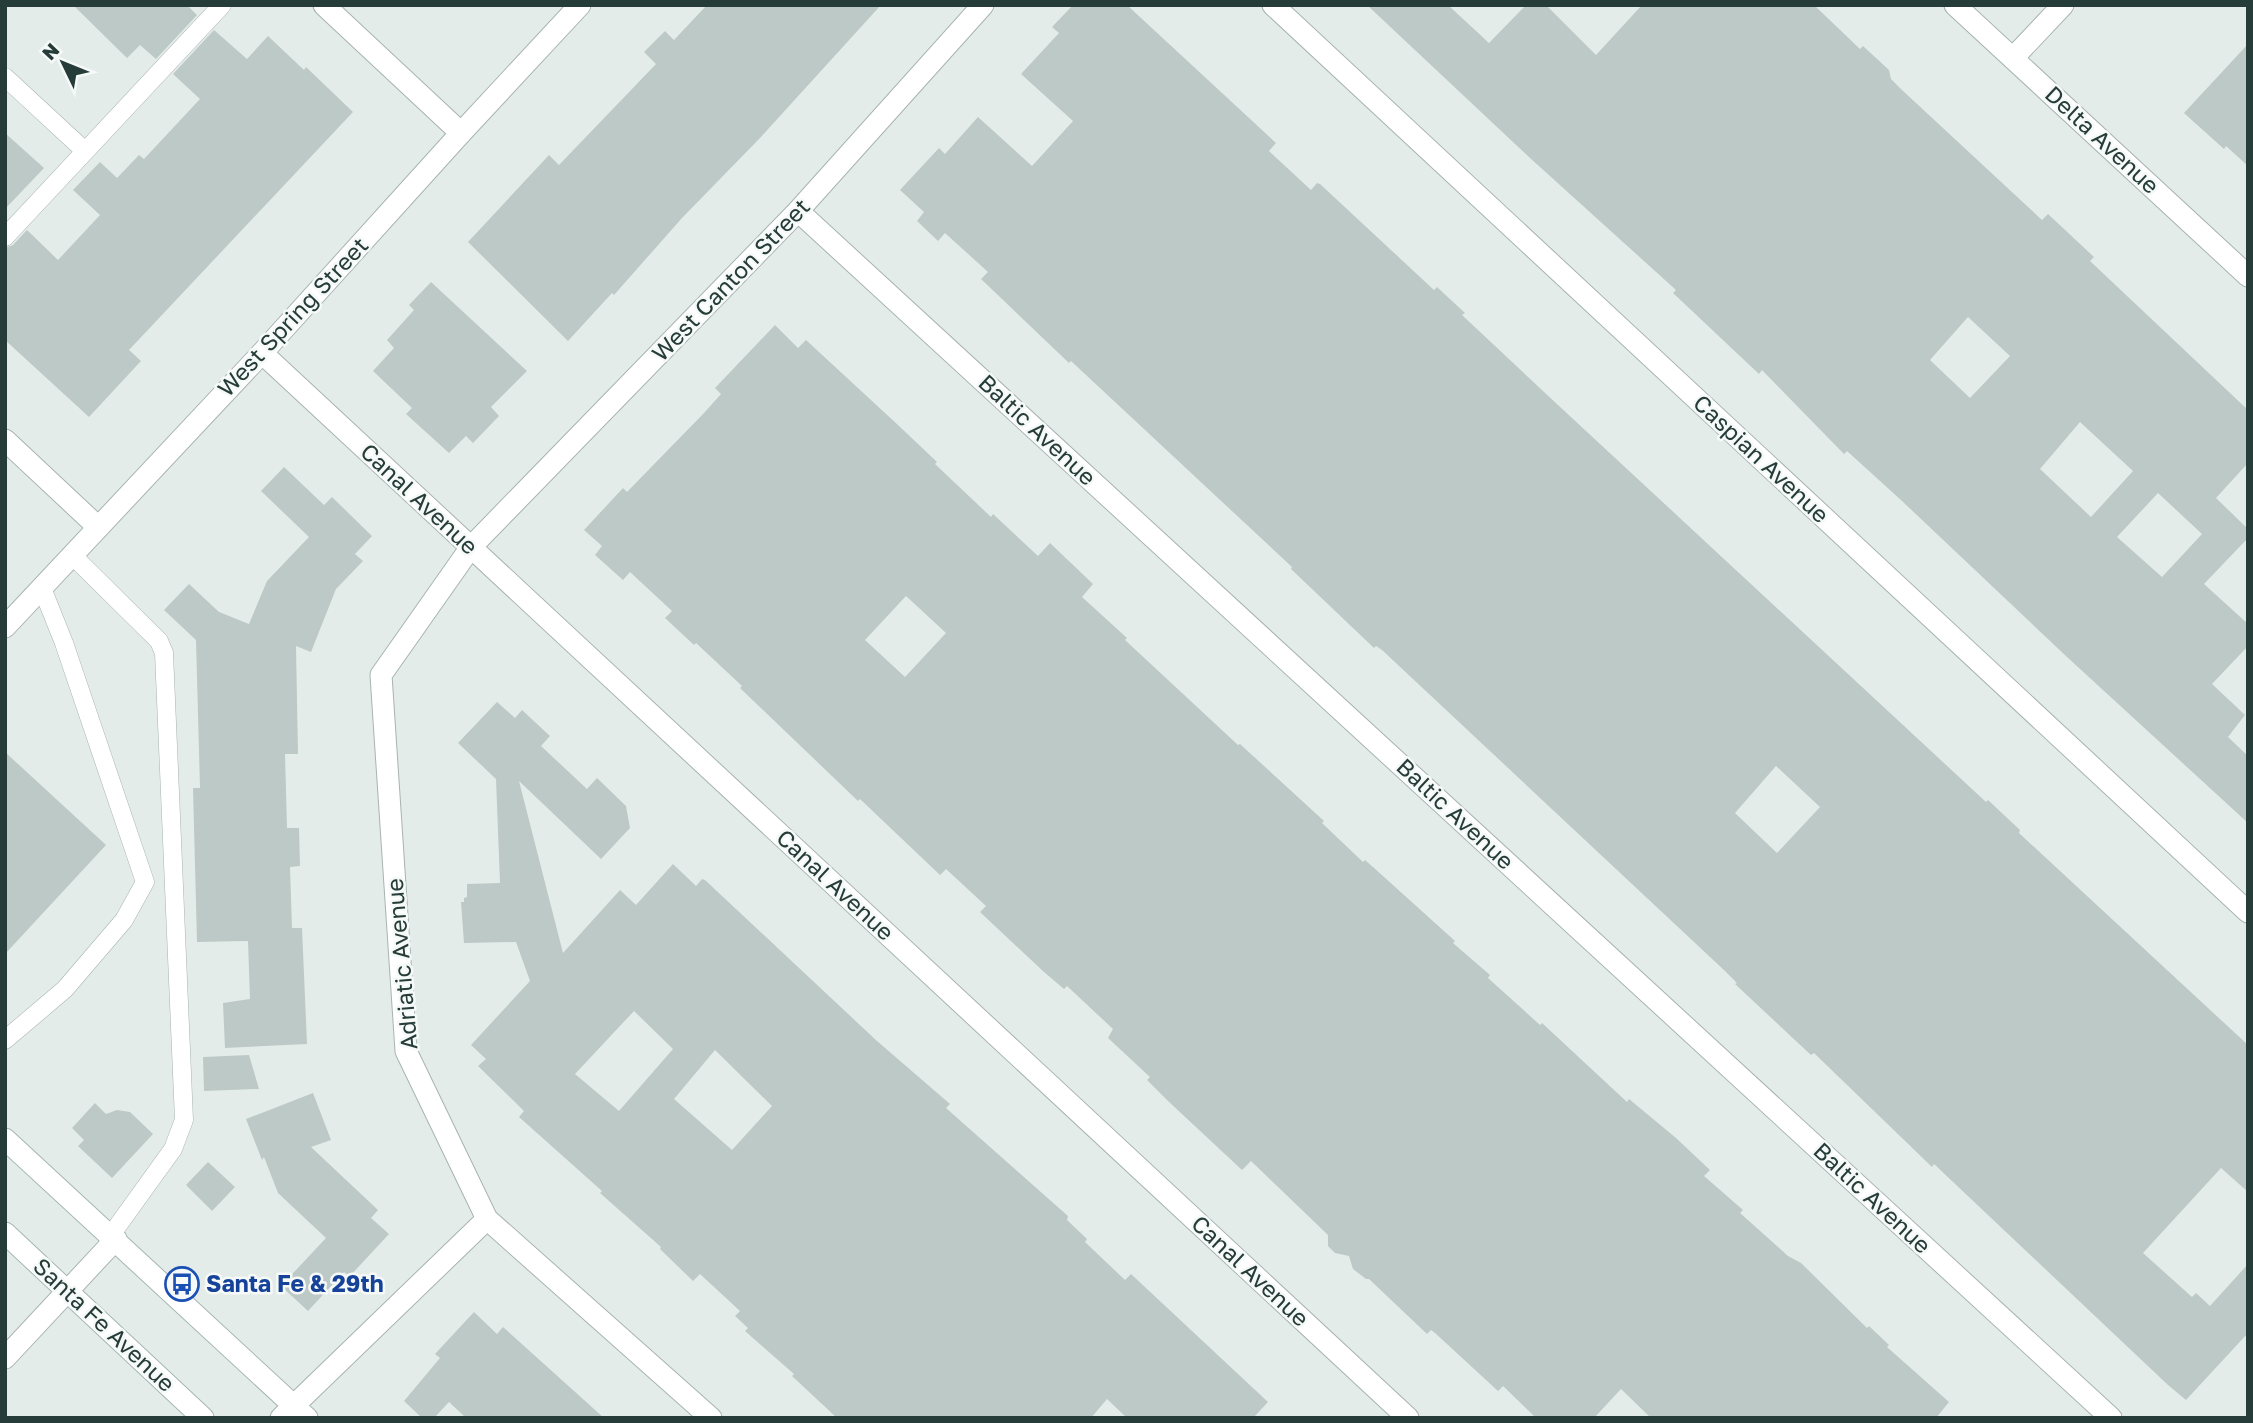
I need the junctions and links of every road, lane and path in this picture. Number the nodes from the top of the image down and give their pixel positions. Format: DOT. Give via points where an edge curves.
graph roads {
  1 [pos="222,5"];
  2 [pos="324,5"];
  3 [pos="580,5"];
  4 [pos="983,5"];
  5 [pos="1273,5"];
  6 [pos="1955,5"];
  7 [pos="2063,5"];
  8 [pos="2013,58"];
  9 [pos="5,77"];
  10 [pos="461,133"];
  11 [pos="85,151"];
  12 [pos="798,211"];
  13 [pos="5,237"];
  14 [pos="2248,276"];
  15 [pos="261,353"];
  16 [pos="5,440"];
  17 [pos="97,527"];
  18 [pos="471,547"];
  19 [pos="72,555"];
  20 [pos="42,588"];
  21 [pos="5,627"];
  22 [pos="2248,912"];
  23 [pos="5,1040"];
  24 [pos="5,1139"];
  25 [pos="486,1219"];
  26 [pos="5,1233"];
  27 [pos="113,1237"];
  28 [pos="67,1291"];
  29 [pos="5,1358"];
  30 [pos="294,1414"];
  31 [pos="204,1418"];
  32 [pos="711,1418"];
  33 [pos="1408,1418"];
  34 [pos="2111,1418"];
  1 -- 11 [label="lane"];
  2 -- 10 [label="street"];
  3 -- 10 [label="street, West Spring Street"];
  4 -- 12 [label="street, West Canton Street"];
  5 -- 22 [label="street, Caspian Avenue"];
  6 -- 8 [label="street, Delta Avenue"];
  7 -- 8 [label="street"];
  8 -- 14 [label="street, Delta Avenue"];
  9 -- 11 [label="lane"];
  10 -- 15 [label="street, West Spring Street"];
  11 -- 13 [label="lane"];
  12 -- 18 [label="street, West Canton Street"];
  12 -- 34 [label="street, Baltic Avenue"];
  15 -- 17 [label="street, West Spring Street"];
  15 -- 18 [label="street, Canal Avenue"];
  16 -- 17 [label="street"];
  17 -- 19 [label="street, West Spring Street"];
  18 -- 25 [label="street, Adriatic Avenue" via="381,675 406,1051"];
  18 -- 33 [label="street, Canal Avenue"];
  19 -- 20 [label="street, West Spring Street"];
  19 -- 27 [label="lane" via="159,641 164,653 184,1120 173,1149"];
  20 -- 21 [label="street, West Spring Street"];
  20 -- 23 [label="lane" via="145,882 124,920 65,989"];
  24 -- 27 [label="street"];
  25 -- 30 [label="street"];
  25 -- 32 [label="street, Adriatic Avenue"];
  26 -- 28 [label="street, Santa Fe Avenue"];
  27 -- 28 [label="street"];
  27 -- 30 [label="street"];
  28 -- 29 [label="street"];
  28 -- 31 [label="street, Santa Fe Avenue"];
}
